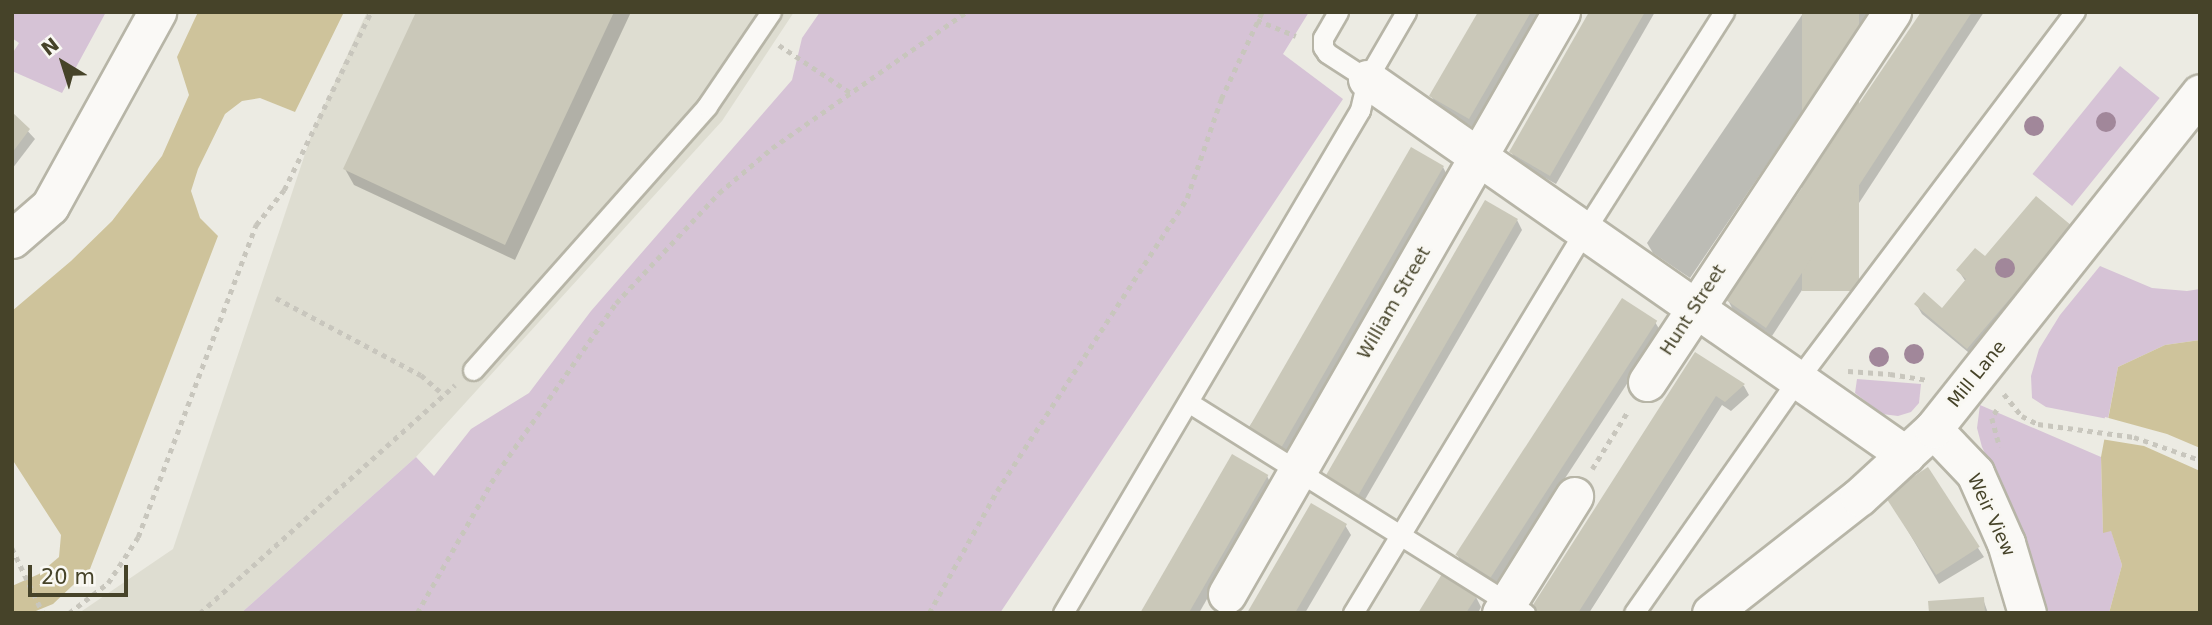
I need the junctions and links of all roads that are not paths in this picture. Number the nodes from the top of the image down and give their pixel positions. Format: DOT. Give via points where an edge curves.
graph roads {
  1 [pos="157,12"];
  2 [pos="771,12"];
  3 [pos="1338,12"];
  4 [pos="1406,12"];
  5 [pos="1561,12"];
  6 [pos="1724,12"];
  7 [pos="1892,12"];
  8 [pos="2075,12"];
  9 [pos="1367,79"];
  10 [pos="2200,93"];
  11 [pos="1478,156"];
  12 [pos="1585,230"];
  13 [pos="12,239"];
  14 [pos="1694,306"];
  15 [pos="473,370"];
  16 [pos="1805,370"];
  17 [pos="1647,382"];
  18 [pos="1188,402"];
  19 [pos="1933,429"];
  20 [pos="1906,455"];
  21 [pos="1298,471"];
  22 [pos="1574,496"];
  23 [pos="1400,535"];
  24 [pos="1227,594"];
  25 [pos="1511,609"];
  26 [pos="1063,613"];
  27 [pos="1353,613"];
  28 [pos="1634,613"];
  29 [pos="1711,613"];
  30 [pos="2027,613"];
  1 -- 13 [label="street" via="50,206"];
  2 -- 15 [label="lane" via="706,106"];
  3 -- 9 [label="lane" via="1323,38 1323,47"];
  4 -- 9 [label="lane"];
  5 -- 11 [label="street, William Street"];
  6 -- 12 [label="lane"];
  7 -- 14 [label="street, Hunt Street"];
  8 -- 16 [label="lane"];
  9 -- 11 [label="street"];
  9 -- 18 [label="lane" via="1360,110"];
  10 -- 19 [label="street, Mill Lane"];
  11 -- 12 [label="street"];
  11 -- 21 [label="street, William Street"];
  12 -- 14 [label="street"];
  12 -- 23 [label="lane"];
  14 -- 16 [label="street"];
  14 -- 17 [label="street, Hunt Street"];
  16 -- 20 [label="street"];
  16 -- 28 [label="lane"];
  18 -- 21 [label="lane"];
  18 -- 26 [label="lane"];
  19 -- 20 [label="street, Mill Lane"];
  19 -- 30 [label="street, Weir View" via="1975,473 2006,543"];
  20 -- 29 [label="street, Mill Lane"];
  21 -- 23 [label="lane"];
  21 -- 24 [label="street, William Street"];
  22 -- 25 [label="street"];
  23 -- 25 [label="lane"];
  23 -- 27 [label="lane"];
}
